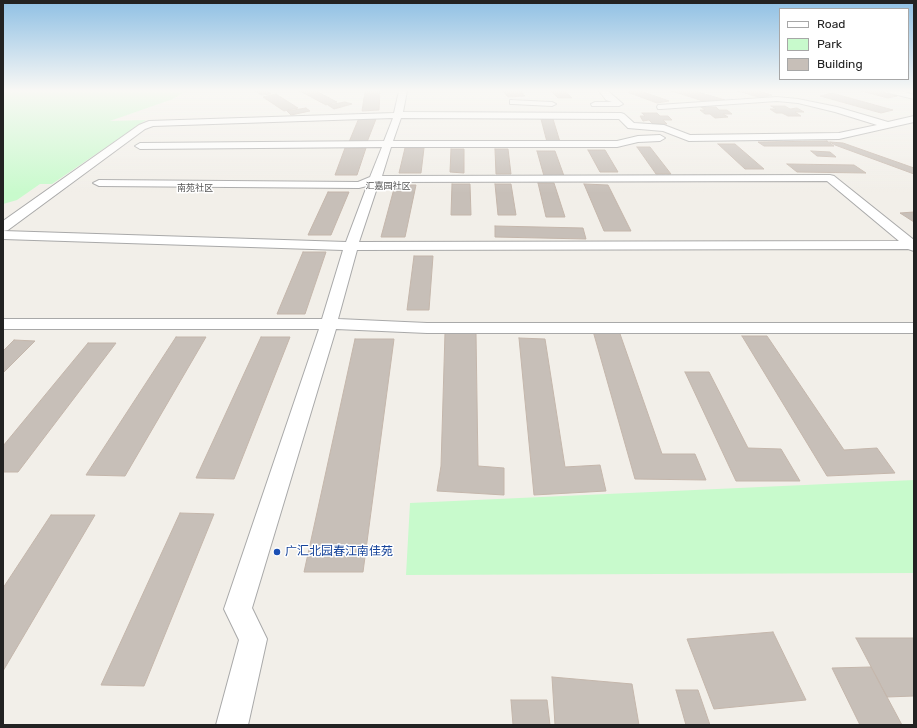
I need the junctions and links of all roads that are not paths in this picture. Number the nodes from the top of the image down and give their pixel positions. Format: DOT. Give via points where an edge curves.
graph roads {
  1 [pos="147,125"];
  2 [pos="395,125"];
  3 [pos="630,125"];
  4 [pos="885,125"];
  5 [pos="893,125"];
  6 [pos="889,126"];
  7 [pos="689,138"];
  8 [pos="388,144"];
  9 [pos="140,146"];
  10 [pos="376,179"];
  11 [pos="99,183"];
  12 [pos="3,227"];
  13 [pos="3,235"];
  14 [pos="351,246"];
  15 [pos="913,246"];
  16 [pos="3,324"];
  17 [pos="329,324"];
  18 [pos="914,328"];
  19 [pos="232,725"];
  1 -- 12 [label="street"];
  2 -- 8 [label="street"];
  3 -- 7 [label="street" via="664,128"];
  4 -- 6 [label="street"];
  5 -- 6 [label="street"];
  6 -- 7 [label="street" via="839,136"];
  7 -- 8 [label="street" via="638,139 617,144"];
  8 -- 9 [label="street"];
  8 -- 10 [label="street"];
  10 -- 11 [label="street" via="359,186"];
  10 -- 14 [label="street"];
  10 -- 15 [label="street" via="830,178"];
  13 -- 14 [label="street"];
  14 -- 15 [label="street"];
  14 -- 17 [label="street"];
  16 -- 17 [label="street"];
  17 -- 18 [label="street" via="427,328"];
  17 -- 19 [label="street" via="238,609 253,639"];
}
